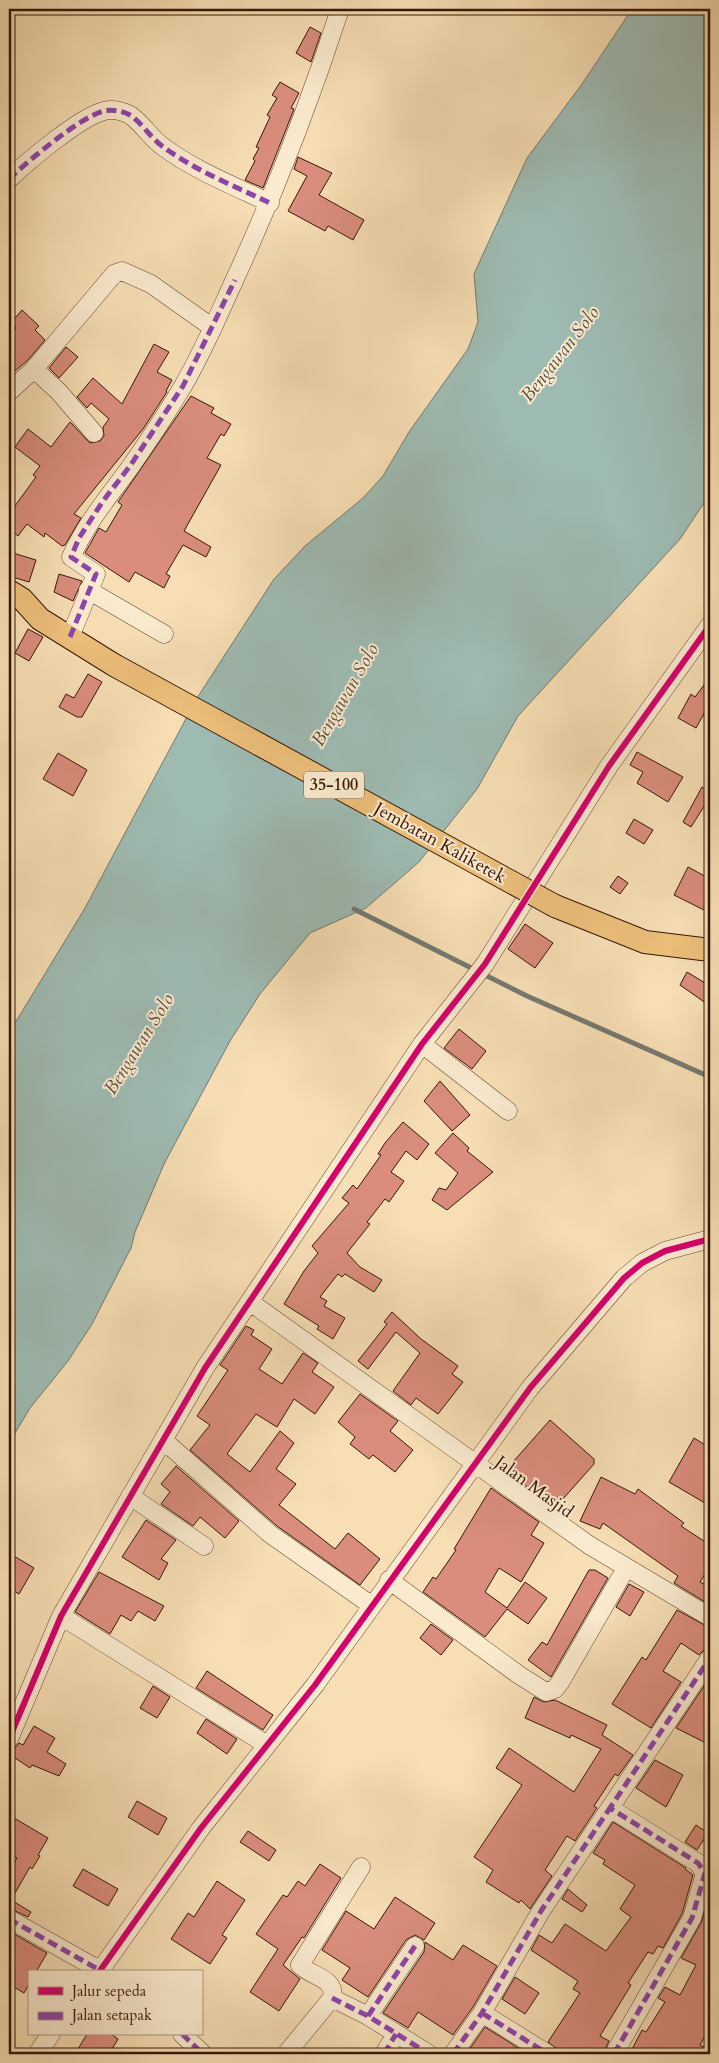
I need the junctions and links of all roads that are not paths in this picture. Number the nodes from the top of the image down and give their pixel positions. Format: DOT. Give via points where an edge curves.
graph roads {
  1 [pos="340,9"];
  2 [pos="9,179"];
  3 [pos="270,203"];
  4 [pos="213,328"];
  5 [pos="34,369"];
  6 [pos="9,392"];
  7 [pos="94,433"];
  8 [pos="88,590"];
  9 [pos="9,591"];
  10 [pos="710,624"];
  11 [pos="164,634"];
  12 [pos="70,637"];
  13 [pos="704,646"];
  14 [pos="710,950"];
  15 [pos="422,1044"];
  16 [pos="508,1111"];
  17 [pos="710,1239"];
  18 [pos="250,1302"];
  19 [pos="163,1440"];
  20 [pos="475,1463"];
  21 [pos="130,1496"];
  22 [pos="204,1546"];
  23 [pos="626,1568"];
  24 [pos="389,1580"];
  25 [pos="371,1605"];
  26 [pos="61,1616"];
  27 [pos="710,1616"];
  28 [pos="710,1658"];
  29 [pos="9,1739"];
  30 [pos="267,1745"];
  31 [pos="610,1808"];
  32 [pos="361,1867"];
  33 [pos="9,1919"];
  34 [pos="415,1946"];
  35 [pos="98,1970"];
  36 [pos="101,1970"];
  37 [pos="332,1998"];
  38 [pos="482,2014"];
  39 [pos="368,2016"];
  40 [pos="396,2034"];
  41 [pos="50,2036"];
  42 [pos="184,2036"];
  43 [pos="37,2054"];
  44 [pos="203,2054"];
  45 [pos="286,2054"];
  46 [pos="384,2054"];
  47 [pos="428,2054"];
  48 [pos="452,2054"];
  49 [pos="548,2054"];
  50 [pos="614,2054"];
  1 -- 3 [label="street" via="313,95"];
  2 -- 3 [label="street" via="46,147 90,117 118,110 130,115 163,147"];
  3 -- 4 [label="street"];
  4 -- 5 [label="street" via="151,284 122,270 114,274"];
  4 -- 8 [label="street" via="183,386 79,538 71,557 96,574"];
  5 -- 6 [label="street"];
  5 -- 7 [label="street" via="59,392"];
  8 -- 11 [label="street"];
  8 -- 12 [label="street"];
  9 -- 12 [label="main road, 35-100" via="40,619"];
  10 -- 13 [label="street"];
  12 -- 14 [label="main road, Jembatan Kaliketek / 35-100, bridge" via="114,665 555,906 645,942"];
  13 -- 15 [label="street" via="609,766 485,964"];
  15 -- 16 [label="street"];
  15 -- 18 [label="street"];
  17 -- 20 [label="street" via="665,1251 642,1263 624,1278 530,1388"];
  18 -- 19 [label="street" via="205,1368"];
  18 -- 20 [label="street, Jalan Masjid"];
  19 -- 21 [label="street"];
  19 -- 25 [label="street" via="270,1534"];
  20 -- 23 [label="street, Jalan Masjid"];
  20 -- 24 [label="street"];
  21 -- 22 [label="street"];
  21 -- 26 [label="street"];
  23 -- 24 [label="street" via="561,1681 555,1689 546,1692"];
  23 -- 27 [label="street, Jalan Masjid"];
  24 -- 25 [label="street"];
  25 -- 30 [label="street" via="315,1685"];
  26 -- 29 [label="street"];
  26 -- 30 [label="street"];
  28 -- 31 [label="street"];
  30 -- 36 [label="street" via="201,1828"];
  31 -- 38 [label="street" via="541,1911"];
  31 -- 50 [label="street" via="698,1863 705,1873 692,1918"];
  32 -- 37 [label="street" via="300,1966 330,1984"];
  33 -- 35 [label="street"];
  34 -- 39 [label="street"];
  37 -- 39 [label="street"];
  37 -- 45 [label="street"];
  38 -- 48 [label="street"];
  38 -- 49 [label="street"];
  39 -- 40 [label="street"];
  40 -- 46 [label="street"];
  40 -- 47 [label="street"];
  41 -- 43 [label="street"];
  42 -- 44 [label="street"];
}
